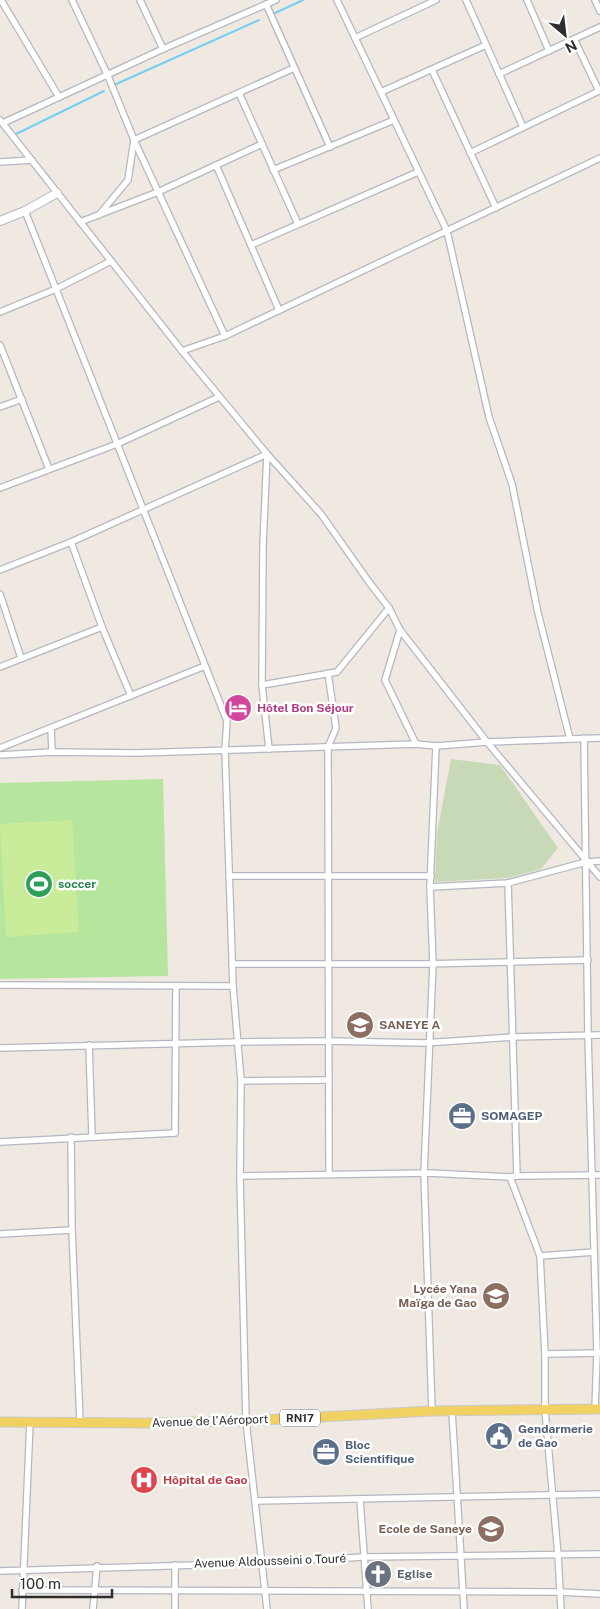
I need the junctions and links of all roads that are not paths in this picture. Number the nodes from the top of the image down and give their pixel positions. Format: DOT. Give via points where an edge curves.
graph roads {
  1 [pos="1,0"];
  2 [pos="72,0"];
  3 [pos="140,0"];
  4 [pos="276,0"];
  5 [pos="336,0"];
  6 [pos="436,0"];
  7 [pos="466,0"];
  8 [pos="527,0"];
  9 [pos="595,0"];
  10 [pos="266,4"];
  11 [pos="600,11"];
  12 [pos="600,27"];
  13 [pos="355,38"];
  14 [pos="574,39"];
  15 [pos="486,46"];
  16 [pos="163,49"];
  17 [pos="549,51"];
  18 [pos="294,68"];
  19 [pos="432,70"];
  20 [pos="499,74"];
  21 [pos="108,76"];
  22 [pos="381,92"];
  23 [pos="239,93"];
  24 [pos="59,97"];
  25 [pos="394,120"];
  26 [pos="1,121"];
  27 [pos="523,127"];
  28 [pos="134,140"];
  29 [pos="262,144"];
  30 [pos="330,147"];
  31 [pos="470,153"];
  32 [pos="600,158"];
  33 [pos="32,160"];
  34 [pos="0,162"];
  35 [pos="216,165"];
  36 [pos="274,170"];
  37 [pos="418,172"];
  38 [pos="158,192"];
  39 [pos="57,193"];
  40 [pos="496,208"];
  41 [pos="25,211"];
  42 [pos="99,215"];
  43 [pos="0,221"];
  44 [pos="80,222"];
  45 [pos="298,224"];
  46 [pos="447,231"];
  47 [pos="251,245"];
  48 [pos="111,261"];
  49 [pos="56,289"];
  50 [pos="279,310"];
  51 [pos="0,312"];
  52 [pos="225,336"];
  53 [pos="0,345"];
  54 [pos="182,351"];
  55 [pos="219,397"];
  56 [pos="22,398"];
  57 [pos="0,407"];
  58 [pos="118,444"];
  59 [pos="267,454"];
  60 [pos="50,469"];
  61 [pos="0,488"];
  62 [pos="144,510"];
  63 [pos="72,542"];
  64 [pos="0,570"];
  65 [pos="0,594"];
  66 [pos="389,608"];
  67 [pos="102,626"];
  68 [pos="400,630"];
  69 [pos="21,658"];
  70 [pos="205,666"];
  71 [pos="0,667"];
  72 [pos="328,673"];
  73 [pos="262,685"];
  74 [pos="131,696"];
  75 [pos="51,728"];
  76 [pos="584,738"];
  77 [pos="600,738"];
  78 [pos="570,739"];
  79 [pos="487,742"];
  80 [pos="416,744"];
  81 [pos="436,746"];
  82 [pos="328,747"];
  83 [pos="0,748"];
  84 [pos="269,749"];
  85 [pos="225,750"];
  86 [pos="52,752"];
  87 [pos="0,754"];
  88 [pos="600,861"];
  89 [pos="586,862"];
  90 [pos="328,875"];
  91 [pos="229,876"];
  92 [pos="430,876"];
  93 [pos="600,877"];
  94 [pos="508,883"];
  95 [pos="430,887"];
  96 [pos="588,960"];
  97 [pos="510,961"];
  98 [pos="232,964"];
  99 [pos="329,964"];
  100 [pos="433,964"];
  101 [pos="0,985"];
  102 [pos="176,986"];
  103 [pos="233,986"];
  104 [pos="588,1035"];
  105 [pos="600,1035"];
  106 [pos="512,1036"];
  107 [pos="329,1041"];
  108 [pos="239,1042"];
  109 [pos="176,1043"];
  110 [pos="428,1043"];
  111 [pos="89,1045"];
  112 [pos="0,1048"];
  113 [pos="329,1080"];
  114 [pos="241,1081"];
  115 [pos="92,1136"];
  116 [pos="71,1137"];
  117 [pos="0,1142"];
  118 [pos="424,1173"];
  119 [pos="329,1174"];
  120 [pos="597,1175"];
  121 [pos="240,1176"];
  122 [pos="517,1176"];
  123 [pos="510,1177"];
  124 [pos="72,1230"];
  125 [pos="0,1234"];
  126 [pos="594,1252"];
  127 [pos="540,1256"];
  128 [pos="598,1353"];
  129 [pos="545,1354"];
  130 [pos="598,1409"];
  131 [pos="545,1410"];
  132 [pos="432,1411"];
  133 [pos="452,1411"];
  134 [pos="246,1421"];
  135 [pos="0,1422"];
  136 [pos="30,1422"];
  137 [pos="80,1422"];
  138 [pos="600,1494"];
  139 [pos="552,1495"];
  140 [pos="457,1497"];
  141 [pos="360,1500"];
  142 [pos="254,1501"];
  143 [pos="600,1554"];
  144 [pos="460,1555"];
  145 [pos="558,1555"];
  146 [pos="364,1557"];
  147 [pos="261,1563"];
  148 [pos="175,1564"];
  149 [pos="97,1566"];
  150 [pos="24,1569"];
  151 [pos="0,1571"];
  152 [pos="22,1590"];
  153 [pos="94,1591"];
  154 [pos="176,1592"];
  155 [pos="265,1592"];
  156 [pos="367,1592"];
  157 [pos="463,1592"];
  158 [pos="560,1592"];
  159 [pos="600,1594"];
  160 [pos="22,1609"];
  161 [pos="93,1609"];
  162 [pos="175,1609"];
  163 [pos="267,1609"];
  164 [pos="368,1609"];
  165 [pos="464,1609"];
  166 [pos="561,1609"];
  1 -- 24 [label="street"];
  2 -- 21 [label="street"];
  3 -- 16 [label="street"];
  4 -- 10 [label="street"];
  5 -- 13 [label="street"];
  6 -- 13 [label="street"];
  7 -- 15 [label="street"];
  8 -- 17 [label="street"];
  9 -- 11 [label="street"];
  10 -- 16 [label="street"];
  10 -- 18 [label="street"];
  12 -- 14 [label="street"];
  13 -- 22 [label="street"];
  14 -- 17 [label="street"];
  14 -- 27 [label="street" via="599,91"];
  15 -- 19 [label="street"];
  15 -- 20 [label="street"];
  16 -- 21 [label="street"];
  17 -- 20 [label="street"];
  18 -- 23 [label="street"];
  18 -- 30 [label="street"];
  19 -- 22 [label="street"];
  19 -- 31 [label="street"];
  20 -- 27 [label="street"];
  21 -- 24 [label="street"];
  21 -- 28 [label="street"];
  22 -- 25 [label="street"];
  23 -- 28 [label="street"];
  23 -- 29 [label="street"];
  24 -- 26 [label="street"];
  25 -- 30 [label="street"];
  25 -- 37 [label="street"];
  26 -- 33 [label="street"];
  27 -- 31 [label="street"];
  28 -- 38 [label="street"];
  28 -- 42 [label="street" via="128,180"];
  29 -- 35 [label="street"];
  29 -- 36 [label="street"];
  30 -- 36 [label="street"];
  31 -- 40 [label="street"];
  32 -- 40 [label="street"];
  33 -- 34 [label="street"];
  33 -- 39 [label="street"];
  35 -- 38 [label="street"];
  35 -- 47 [label="street"];
  36 -- 45 [label="street"];
  37 -- 45 [label="street"];
  37 -- 46 [label="street"];
  38 -- 42 [label="street"];
  38 -- 52 [label="street"];
  39 -- 41 [label="street"];
  39 -- 44 [label="street"];
  40 -- 46 [label="street"];
  41 -- 43 [label="street"];
  41 -- 49 [label="street"];
  42 -- 44 [label="street"];
  44 -- 48 [label="street"];
  45 -- 47 [label="street"];
  46 -- 50 [label="street"];
  46 -- 78 [label="street" via="489,417 512,484 538,613"];
  47 -- 50 [label="street"];
  48 -- 49 [label="street"];
  48 -- 54 [label="street"];
  49 -- 51 [label="street"];
  49 -- 58 [label="street"];
  50 -- 52 [label="street"];
  52 -- 54 [label="street"];
  53 -- 56 [label="street"];
  54 -- 55 [label="street"];
  55 -- 58 [label="street"];
  55 -- 59 [label="street"];
  56 -- 57 [label="street"];
  56 -- 60 [label="street"];
  58 -- 60 [label="street"];
  58 -- 62 [label="street"];
  59 -- 62 [label="street"];
  59 -- 66 [label="street" via="321,514"];
  59 -- 73 [label="street"];
  60 -- 61 [label="street"];
  62 -- 63 [label="street"];
  62 -- 70 [label="street"];
  63 -- 64 [label="street"];
  63 -- 67 [label="street"];
  65 -- 69 [label="street"];
  66 -- 68 [label="street"];
  66 -- 72 [label="street" via="337,672"];
  67 -- 69 [label="street"];
  67 -- 74 [label="street"];
  68 -- 79 [label="street"];
  68 -- 80 [label="street" via="384,680"];
  69 -- 71 [label="street"];
  70 -- 74 [label="street"];
  70 -- 85 [label="street" via="227,721"];
  72 -- 73 [label="street"];
  72 -- 82 [label="street" via="336,728"];
  73 -- 84 [label="street"];
  74 -- 75 [label="street"];
  75 -- 83 [label="street"];
  75 -- 86 [label="street"];
  76 -- 77 [label="street"];
  76 -- 78 [label="street"];
  76 -- 89 [label="street"];
  78 -- 79 [label="street"];
  79 -- 81 [label="street"];
  79 -- 89 [label="street"];
  80 -- 81 [label="street"];
  80 -- 82 [label="street"];
  81 -- 92 [label="street"];
  82 -- 84 [label="street"];
  82 -- 90 [label="street"];
  84 -- 85 [label="street"];
  85 -- 86 [label="street"];
  85 -- 91 [label="street"];
  86 -- 87 [label="street"];
  88 -- 89 [label="street"];
  89 -- 93 [label="street"];
  89 -- 94 [label="street"];
  89 -- 96 [label="street"];
  90 -- 91 [label="street"];
  90 -- 92 [label="street"];
  90 -- 99 [label="street"];
  91 -- 98 [label="street"];
  92 -- 95 [label="street"];
  94 -- 95 [label="street"];
  94 -- 97 [label="street"];
  95 -- 100 [label="street"];
  96 -- 97 [label="street"];
  96 -- 104 [label="street"];
  97 -- 100 [label="street"];
  97 -- 106 [label="street"];
  98 -- 99 [label="street"];
  98 -- 103 [label="street"];
  99 -- 100 [label="street"];
  99 -- 107 [label="street"];
  100 -- 110 [label="street"];
  101 -- 102 [label="street"];
  102 -- 103 [label="street"];
  102 -- 109 [label="street"];
  103 -- 108 [label="street"];
  104 -- 105 [label="street"];
  104 -- 106 [label="street"];
  104 -- 120 [label="street"];
  106 -- 110 [label="street"];
  106 -- 122 [label="street"];
  107 -- 108 [label="street"];
  107 -- 110 [label="street"];
  107 -- 113 [label="street"];
  108 -- 109 [label="street"];
  108 -- 114 [label="street"];
  109 -- 111 [label="street"];
  109 -- 115 [label="street" via="175,1133"];
  110 -- 118 [label="street"];
  111 -- 112 [label="street"];
  111 -- 115 [label="street"];
  113 -- 114 [label="street"];
  113 -- 119 [label="street"];
  114 -- 121 [label="street"];
  115 -- 116 [label="street"];
  116 -- 117 [label="street"];
  116 -- 124 [label="street"];
  118 -- 119 [label="street"];
  118 -- 123 [label="street"];
  118 -- 132 [label="street"];
  119 -- 121 [label="street"];
  120 -- 122 [label="street"];
  120 -- 126 [label="street"];
  121 -- 134 [label="street"];
  122 -- 123 [label="street"];
  123 -- 127 [label="street"];
  124 -- 125 [label="street"];
  124 -- 137 [label="street"];
  126 -- 127 [label="street"];
  126 -- 128 [label="street"];
  127 -- 129 [label="street"];
  128 -- 129 [label="street"];
  128 -- 130 [label="street"];
  129 -- 131 [label="street"];
  130 -- 131 [label="main road, Avenue de l'Aéroport / RN17"];
  131 -- 133 [label="main road, Avenue de l'Aéroport / RN17"];
  131 -- 139 [label="street"];
  132 -- 133 [label="main road, Avenue de l'Aéroport / RN17"];
  132 -- 134 [label="main road, Avenue de l'Aéroport / RN17"];
  133 -- 140 [label="street"];
  134 -- 137 [label="main road, Avenue de l'Aéroport / RN17"];
  134 -- 142 [label="street"];
  135 -- 136 [label="main road, Avenue de l'Aéroport / RN17"];
  136 -- 137 [label="main road, Avenue de l'Aéroport / RN17"];
  136 -- 150 [label="street"];
  138 -- 139 [label="street"];
  139 -- 140 [label="street"];
  139 -- 145 [label="street"];
  140 -- 141 [label="street"];
  140 -- 144 [label="street"];
  141 -- 142 [label="street"];
  141 -- 146 [label="street"];
  142 -- 147 [label="street"];
  143 -- 145 [label="street, Avenue Aldousseini o Touré"];
  144 -- 145 [label="street, Avenue Aldousseini o Touré"];
  144 -- 146 [label="street, Avenue Aldousseini o Touré"];
  144 -- 157 [label="street"];
  145 -- 158 [label="street"];
  146 -- 147 [label="street, Avenue Aldousseini o Touré"];
  146 -- 156 [label="street"];
  147 -- 148 [label="street, Avenue Aldousseini o Touré"];
  147 -- 155 [label="street"];
  148 -- 149 [label="street, Avenue Aldousseini o Touré"];
  148 -- 154 [label="street"];
  149 -- 150 [label="street, Avenue Aldousseini o Touré"];
  149 -- 153 [label="street"];
  150 -- 151 [label="street, Avenue Aldousseini o Touré"];
  150 -- 152 [label="street"];
  152 -- 153 [label="street"];
  152 -- 160 [label="street"];
  153 -- 154 [label="street"];
  153 -- 161 [label="street"];
  154 -- 155 [label="street"];
  154 -- 162 [label="street"];
  155 -- 156 [label="street"];
  155 -- 163 [label="street"];
  156 -- 157 [label="street"];
  156 -- 164 [label="street"];
  157 -- 158 [label="street"];
  157 -- 165 [label="street"];
  158 -- 159 [label="street"];
  158 -- 166 [label="street"];
}
